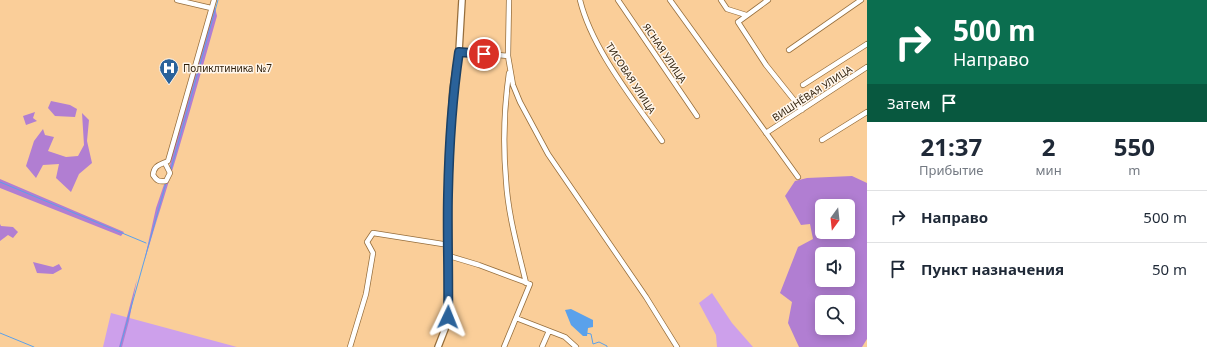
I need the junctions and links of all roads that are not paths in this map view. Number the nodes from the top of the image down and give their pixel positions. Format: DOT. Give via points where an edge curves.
graph roads {
  1 [pos="178,0"];
  2 [pos="214,0"];
  3 [pos="462,0"];
  4 [pos="509,0"];
  5 [pos="580,0"];
  6 [pos="618,0"];
  7 [pos="670,0"];
  8 [pos="721,0"];
  9 [pos="768,0"];
  10 [pos="861,0"];
  11 [pos="212,8"];
  12 [pos="746,15"];
  13 [pos="867,44"];
  14 [pos="789,50"];
  15 [pos="459,52"];
  16 [pos="508,56"];
  17 [pos="867,67"];
  18 [pos="509,70"];
  19 [pos="803,85"];
  20 [pos="802,110"];
  21 [pos="867,112"];
  22 [pos="697,116"];
  23 [pos="766,133"];
  24 [pos="822,140"];
  25 [pos="662,141"];
  26 [pos="165,163"];
  27 [pos="798,177"];
  28 [pos="449,245"];
  29 [pos="449,256"];
  30 [pos="526,283"];
  31 [pos="516,318"];
  32 [pos="549,331"];
  33 [pos="350,347"];
  34 [pos="438,347"];
  35 [pos="504,347"];
  36 [pos="542,347"];
  37 [pos="576,347"];
  38 [pos="677,347"];
  1 -- 11 [label="street"];
  2 -- 11 [label="street"];
  3 -- 15 [label="street"];
  4 -- 16 [label="street"];
  5 -- 25 [label="street, ТИСОВАЯ УЛИЦА" via="603,54"];
  6 -- 22 [label="street, ЯСНАЯ УЛИЦА"];
  7 -- 23 [label="street"];
  8 -- 12 [label="street" via="727,8"];
  9 -- 12 [label="street"];
  10 -- 14 [label="street"];
  11 -- 26 [label="street" via="168,161"];
  12 -- 20 [label="street" via="738,22 766,65"];
  13 -- 19 [label="street"];
  15 -- 16 [label="street"];
  15 -- 28 [label="street" via="452,116 448,196"];
  16 -- 18 [label="street"];
  17 -- 20 [label="street, ВИШНЁВАЯ УЛИЦА"];
  18 -- 30 [label="street" via="505,97 506,181 514,236"];
  18 -- 38 [label="street" via="520,102 548,154"];
  20 -- 23 [label="street, ВИШНЁВАЯ УЛИЦА"];
  21 -- 24 [label="street"];
  23 -- 27 [label="street"];
  28 -- 29 [label="street"];
  28 -- 33 [label="street" via="373,233 367,242 373,253 366,294"];
  29 -- 30 [label="street"];
  29 -- 34 [label="street" via="447,323"];
  30 -- 31 [label="street" via="530,284"];
  31 -- 32 [label="street"];
  31 -- 35 [label="street"];
  32 -- 36 [label="street"];
  32 -- 37 [label="street" via="564,337"];
}
